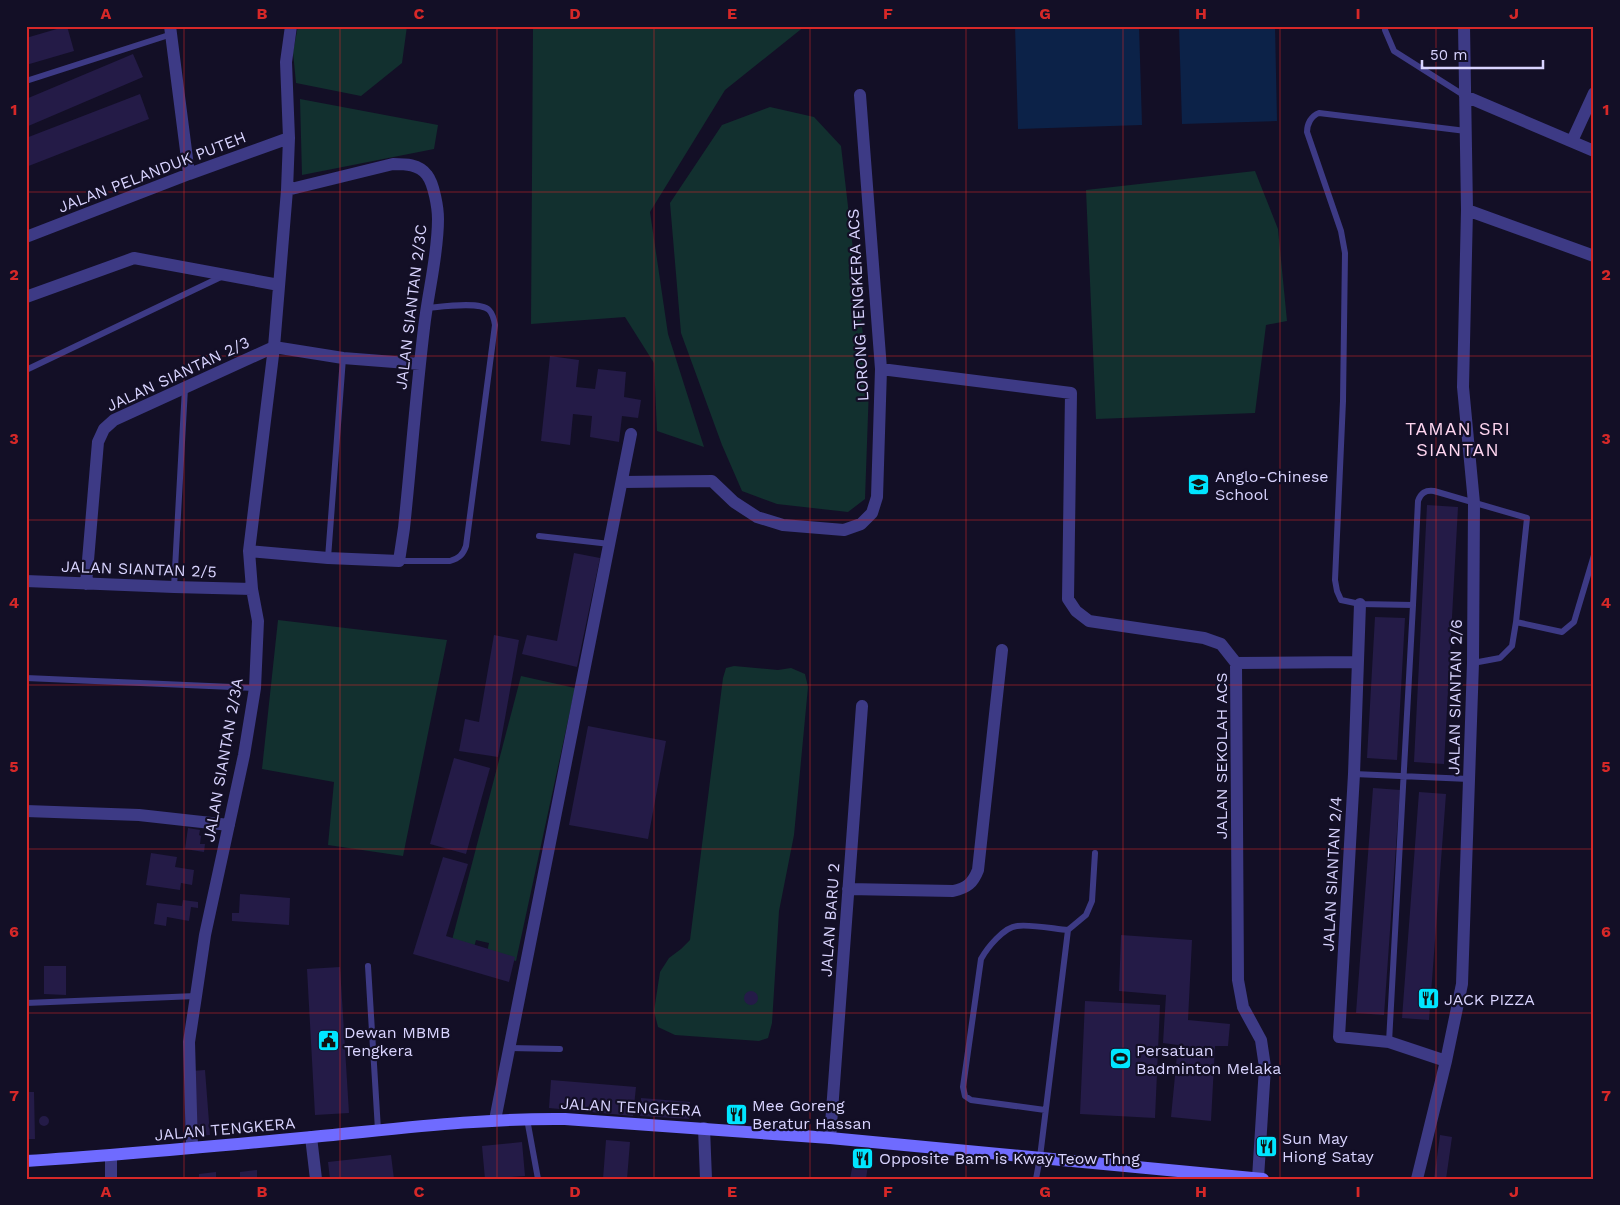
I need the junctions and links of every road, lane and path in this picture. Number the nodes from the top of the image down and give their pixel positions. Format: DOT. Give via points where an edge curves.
graph roads {
  1 [pos="291,26"];
  2 [pos="1385,26"];
  3 [pos="1464,26"];
  4 [pos="171,30"];
  5 [pos="26,80"];
  6 [pos="1594,93"];
  7 [pos="860,95"];
  8 [pos="1465,96"];
  9 [pos="1466,131"];
  10 [pos="289,138"];
  11 [pos="1572,141"];
  12 [pos="1594,151"];
  13 [pos="188,174"];
  14 [pos="287,190"];
  15 [pos="1467,210"];
  16 [pos="26,237"];
  17 [pos="1594,256"];
  18 [pos="224,276"];
  19 [pos="279,285"];
  20 [pos="26,297"];
  21 [pos="426,308"];
  22 [pos="274,347"];
  23 [pos="343,358"];
  24 [pos="420,364"];
  25 [pos="881,369"];
  26 [pos="26,370"];
  27 [pos="185,386"];
  28 [pos="631,434"];
  29 [pos="622,482"];
  30 [pos="1474,503"];
  31 [pos="539,536"];
  32 [pos="610,544"];
  33 [pos="249,551"];
  34 [pos="1594,555"];
  35 [pos="328,558"];
  36 [pos="399,561"];
  37 [pos="26,581"];
  38 [pos="86,584"];
  39 [pos="174,588"];
  40 [pos="252,589"];
  41 [pos="1360,604"];
  42 [pos="1413,605"];
  43 [pos="1516,622"];
  44 [pos="1002,650"];
  45 [pos="1358,662"];
  46 [pos="1236,663"];
  47 [pos="1473,663"];
  48 [pos="26,678"];
  49 [pos="255,688"];
  50 [pos="862,706"];
  51 [pos="1354,774"];
  52 [pos="1404,776"];
  53 [pos="1469,779"];
  54 [pos="26,811"];
  55 [pos="229,825"];
  56 [pos="1095,853"];
  57 [pos="848,888"];
  58 [pos="1068,930"];
  59 [pos="368,966"];
  60 [pos="196,996"];
  61 [pos="26,1003"];
  62 [pos="1389,1042"];
  63 [pos="509,1048"];
  64 [pos="560,1050"];
  65 [pos="1446,1061"];
  66 [pos="1045,1110"];
  67 [pos="527,1118"];
  68 [pos="495,1120"];
  69 [pos="704,1128"];
  70 [pos="378,1130"];
  71 [pos="311,1137"];
  72 [pos="830,1138"];
  73 [pos="192,1148"];
  74 [pos="111,1155"];
  75 [pos="1040,1157"];
  76 [pos="26,1161"];
  77 [pos="1258,1178"];
  78 [pos="111,1179"];
  79 [pos="316,1179"];
  80 [pos="538,1179"];
  81 [pos="706,1179"];
  82 [pos="1036,1179"];
  83 [pos="1263,1179"];
  84 [pos="1417,1179"];
  1 -- 10 [label="street, JALAN SIANTAN 2/3A" via="286,62"];
  2 -- 8 [label="lane" via="1394,51"];
  3 -- 8 [label="street, JALAN SIANTAN 2/6"];
  4 -- 5 [label="lane"];
  4 -- 13 [label="street"];
  6 -- 11 [label="street"];
  7 -- 25 [label="street, LORONG TENGKERA ACS"];
  8 -- 9 [label="street, JALAN SIANTAN 2/6"];
  8 -- 11 [label="street"];
  9 -- 15 [label="street, JALAN SIANTAN 2/6"];
  9 -- 41 [label="lane" via="1319,113 1307,126 1341,231 1345,254 1343,401 1335,580 1341,600"];
  10 -- 13 [label="street, JALAN PELANDUK PUTEH"];
  10 -- 14 [label="street, JALAN SIANTAN 2/3A"];
  11 -- 12 [label="street"];
  13 -- 16 [label="street, JALAN PELANDUK PUTEH"];
  14 -- 19 [label="street, JALAN SIANTAN 2/3A"];
  14 -- 21 [label="street, JALAN SIANTAN 2/3C" via="393,164 420,168 428,176 435,194 438,217 436,257"];
  15 -- 17 [label="street"];
  15 -- 30 [label="street, JALAN SIANTAN 2/6" via="1463,387"];
  18 -- 19 [label="street"];
  18 -- 20 [label="street" via="134,258"];
  18 -- 26 [label="lane"];
  19 -- 22 [label="street, JALAN SIANTAN 2/3A"];
  21 -- 24 [label="street, JALAN SIANTAN 2/3C"];
  21 -- 36 [label="lane" via="479,306 488,309 495,325 464,554 450,561"];
  22 -- 23 [label="street"];
  22 -- 27 [label="street, JALAN SIANTAN 2/3"];
  22 -- 33 [label="street, JALAN SIANTAN 2/3A"];
  23 -- 24 [label="street"];
  23 -- 35 [label="lane"];
  24 -- 36 [label="street, JALAN SIANTAN 2/3C"];
  25 -- 29 [label="street, LORONG TENGKERA ACS" via="877,497 872,513 861,524 844,530 783,525 756,517 712,481"];
  25 -- 46 [label="street, JALAN SEKOLAH ACS" via="1071,393 1068,599 1076,612 1089,621 1204,638 1220,644"];
  27 -- 38 [label="street, JALAN SIANTAN 2/3" via="114,420 104,429 98,442"];
  27 -- 39 [label="lane"];
  28 -- 29 [label="street"];
  29 -- 32 [label="street"];
  30 -- 42 [label="lane" via="1434,491 1427,490 1420,495"];
  30 -- 43 [label="lane" via="1527,518"];
  30 -- 47 [label="street, JALAN SIANTAN 2/6"];
  31 -- 32 [label="lane"];
  32 -- 63 [label="street"];
  33 -- 35 [label="street"];
  33 -- 40 [label="street, JALAN SIANTAN 2/3A"];
  34 -- 43 [label="lane" via="1574,622 1562,632"];
  35 -- 36 [label="street"];
  37 -- 38 [label="street, JALAN SIANTAN 2/5"];
  38 -- 39 [label="street, JALAN SIANTAN 2/5"];
  39 -- 40 [label="street, JALAN SIANTAN 2/5"];
  40 -- 49 [label="street, JALAN SIANTAN 2/3A" via="258,620"];
  41 -- 42 [label="lane"];
  41 -- 45 [label="street, JALAN SIANTAN 2/4"];
  42 -- 52 [label="lane"];
  43 -- 47 [label="lane" via="1512,646 1500,658"];
  44 -- 57 [label="street" via="978,870 973,881 953,891"];
  45 -- 46 [label="street"];
  45 -- 51 [label="street, JALAN SIANTAN 2/4"];
  46 -- 77 [label="street, JALAN SEKOLAH ACS" via="1238,980 1243,1006 1261,1040 1265,1067"];
  47 -- 53 [label="street, JALAN SIANTAN 2/6"];
  48 -- 49 [label="lane"];
  49 -- 55 [label="street, JALAN SIANTAN 2/3A"];
  50 -- 57 [label="street, JALAN BARU 2"];
  51 -- 52 [label="lane"];
  51 -- 62 [label="street, JALAN SIANTAN 2/4" via="1339,1037"];
  52 -- 53 [label="lane"];
  52 -- 62 [label="lane"];
  53 -- 65 [label="street, JALAN SIANTAN 2/6" via="1462,984"];
  54 -- 55 [label="street" via="139,815"];
  55 -- 60 [label="street, JALAN SIANTAN 2/3A" via="205,934"];
  56 -- 58 [label="lane" via="1092,901 1086,915"];
  57 -- 72 [label="street, JALAN BARU 2"];
  58 -- 66 [label="lane"];
  58 -- 66 [label="lane" via="1017,926 1008,929 986,950 980,959 963,1087 965,1096 972,1100"];
  59 -- 70 [label="lane"];
  60 -- 61 [label="lane"];
  60 -- 73 [label="street, JALAN SIANTAN 2/3A" via="189,1042"];
  62 -- 65 [label="street, JALAN SIANTAN 2/4"];
  63 -- 64 [label="lane"];
  63 -- 68 [label="street"];
  65 -- 84 [label="street, JALAN SIANTAN 2/6"];
  66 -- 75 [label="lane"];
  67 -- 68 [label="main road, JALAN TENGKERA"];
  67 -- 69 [label="main road, JALAN TENGKERA"];
  67 -- 80 [label="lane"];
  68 -- 70 [label="main road, JALAN TENGKERA"];
  69 -- 72 [label="main road, JALAN TENGKERA"];
  69 -- 81 [label="street"];
  70 -- 71 [label="main road, JALAN TENGKERA"];
  71 -- 73 [label="main road, JALAN TENGKERA"];
  71 -- 79 [label="street"];
  72 -- 75 [label="main road, JALAN TENGKERA"];
  73 -- 74 [label="main road, JALAN TENGKERA"];
  74 -- 76 [label="main road, JALAN TENGKERA"];
  74 -- 78 [label="street"];
  75 -- 77 [label="main road, JALAN TENGKERA"];
  75 -- 82 [label="lane"];
  77 -- 83 [label="main road, JALAN TENGKERA"];
}
